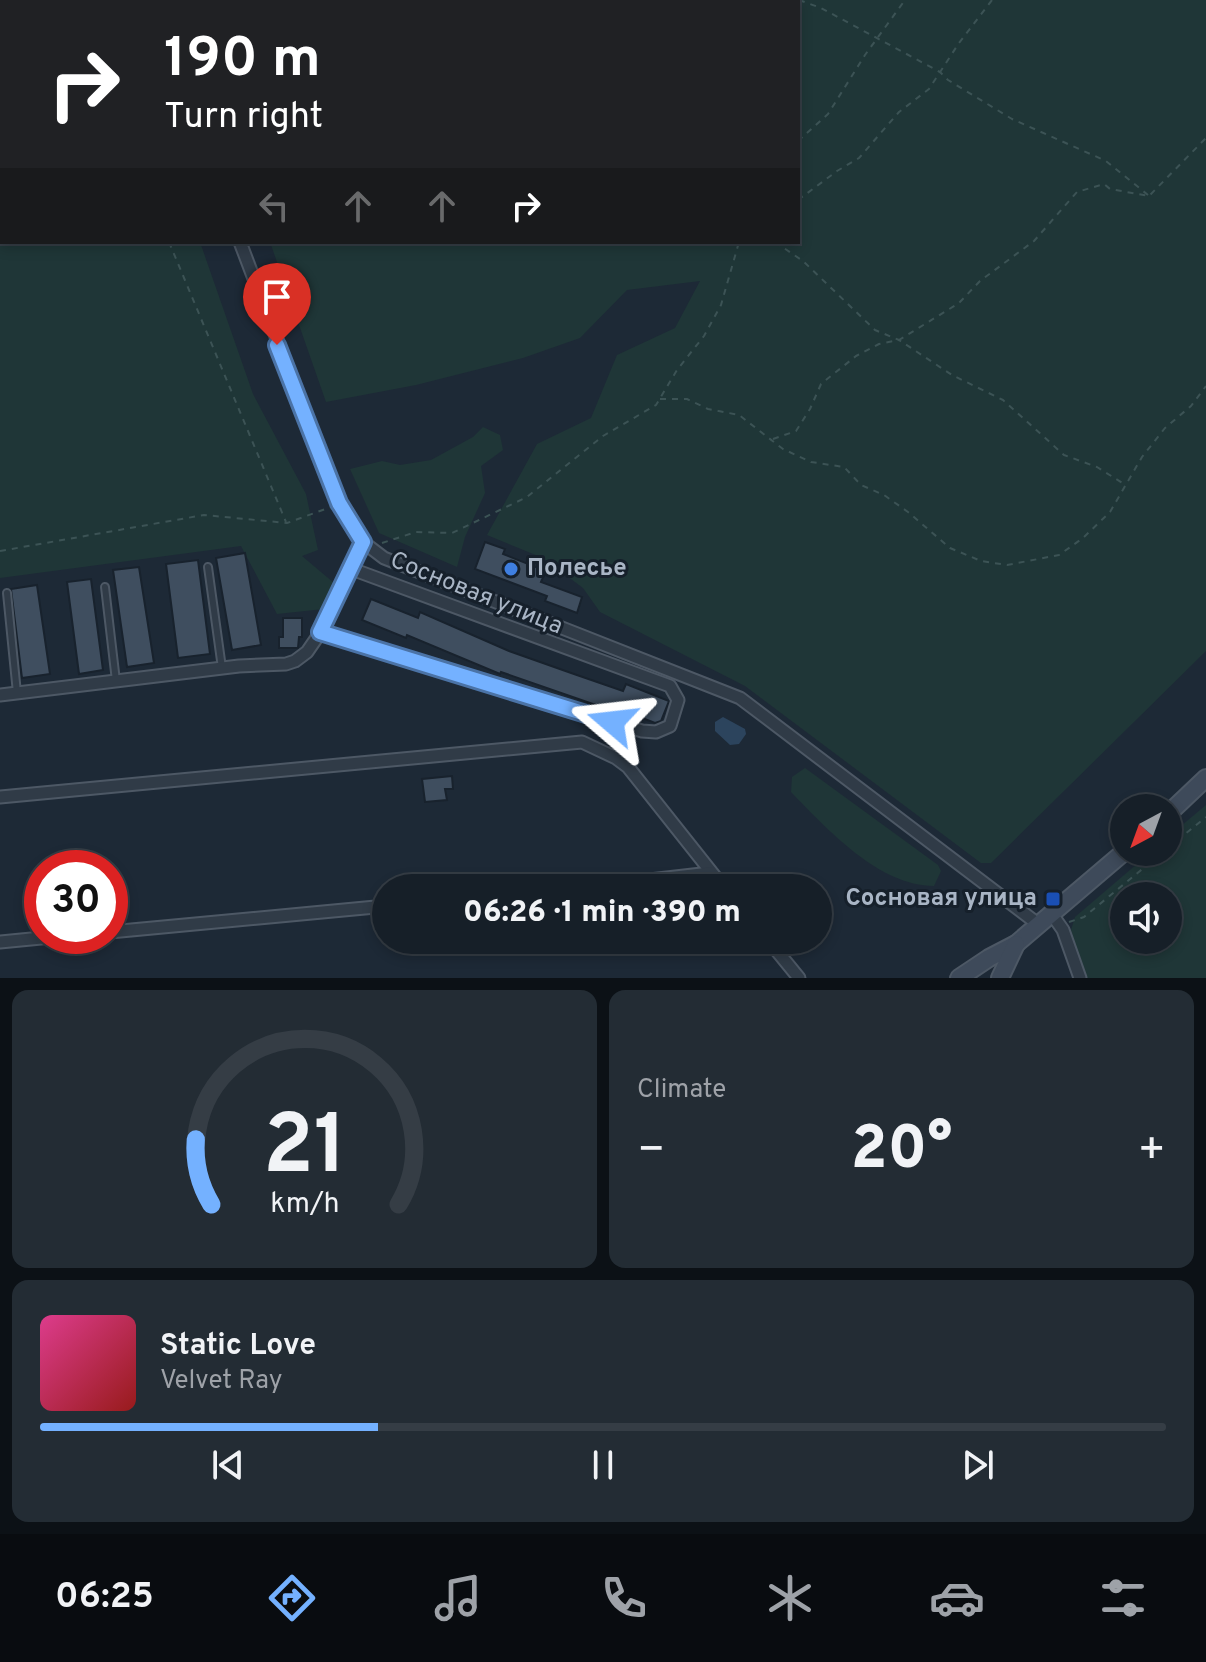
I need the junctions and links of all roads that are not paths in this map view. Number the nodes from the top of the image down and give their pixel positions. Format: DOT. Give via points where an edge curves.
graph roads {
  1 [pos="241,244"];
  2 [pos="364,542"];
  3 [pos="208,567"];
  4 [pos="349,568"];
  5 [pos="105,587"];
  6 [pos="7,593"];
  7 [pos="320,632"];
  8 [pos="222,668"];
  9 [pos="116,681"];
  10 [pos="17,693"];
  11 [pos="0,695"];
  12 [pos="1206,778"];
  13 [pos="0,797"];
  14 [pos="1182,801"];
  15 [pos="1110,865"];
  16 [pos="710,873"];
  17 [pos="701,874"];
  18 [pos="372,907"];
  19 [pos="1050,920"];
  20 [pos="128,930"];
  21 [pos="24,940"];
  22 [pos="0,942"];
  23 [pos="1016,944"];
  24 [pos="779,954"];
  25 [pos="799,978"];
  26 [pos="959,978"];
  27 [pos="1000,978"];
  28 [pos="1080,978"];
  1 -- 2 [label="street" via="339,503"];
  2 -- 4 [label="street"];
  2 -- 19 [label="street, Сосновая улица" via="384,558 740,698"];
  3 -- 8 [label="lane"];
  4 -- 7 [label="street"];
  4 -- 7 [label="street" via="670,686 678,700 670,726 642,731"];
  5 -- 9 [label="lane"];
  6 -- 10 [label="lane"];
  7 -- 8 [label="street" via="307,652 286,664"];
  8 -- 9 [label="street"];
  9 -- 10 [label="street"];
  10 -- 11 [label="street"];
  12 -- 14 [label="main road"];
  13 -- 16 [label="street" via="582,742 628,767"];
  15 -- 19 [label="main road"];
  16 -- 17 [label="street"];
  18 -- 20 [label="street"];
  19 -- 23 [label="main road"];
  19 -- 28 [label="street"];
  21 -- 22 [label="street"];
  23 -- 26 [label="main road"];
  23 -- 27 [label="main road"];
  24 -- 25 [label="street"];
}
